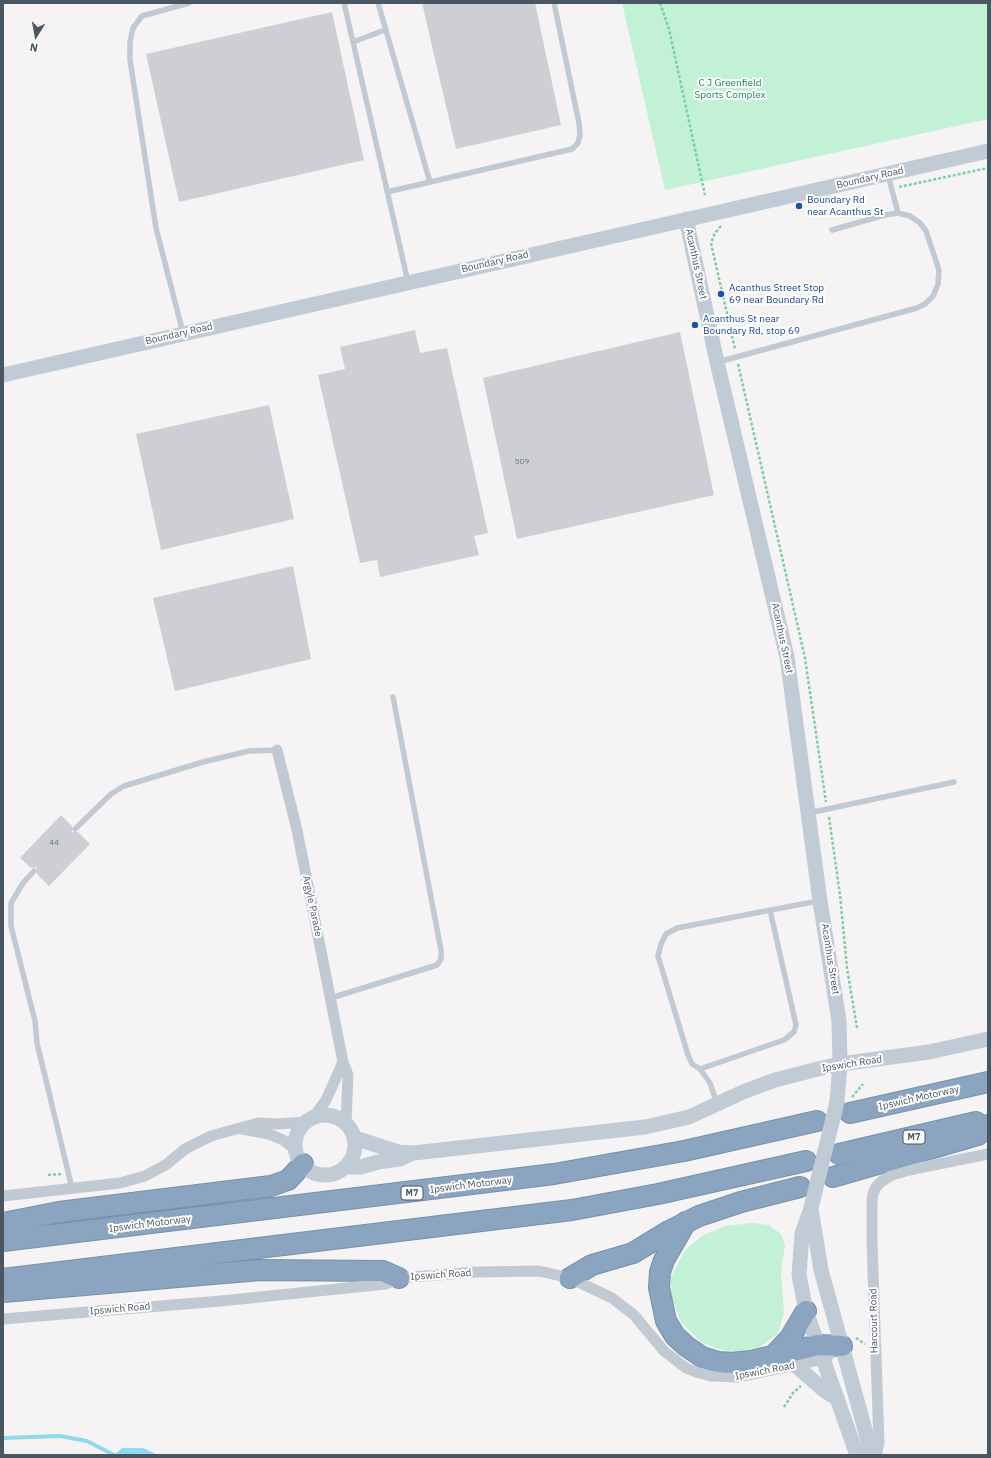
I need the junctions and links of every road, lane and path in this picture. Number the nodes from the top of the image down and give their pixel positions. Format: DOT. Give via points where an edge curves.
graph roads {
  1 [pos="189,3"];
  2 [pos="344,3"];
  3 [pos="378,3"];
  4 [pos="554,3"];
  5 [pos="660,3"];
  6 [pos="385,30"];
  7 [pos="353,42"];
  8 [pos="988,150"];
  9 [pos="988,168"];
  10 [pos="888,174"];
  11 [pos="430,182"];
  12 [pos="892,188"];
  13 [pos="387,192"];
  14 [pos="705,195"];
  15 [pos="898,213"];
  16 [pos="686,219"];
  17 [pos="725,224"];
  18 [pos="832,230"];
  19 [pos="408,282"];
  20 [pos="183,333"];
  21 [pos="737,356"];
  22 [pos="717,362"];
  23 [pos="3,375"];
  24 [pos="393,697"];
  25 [pos="277,750"];
  26 [pos="954,782"];
  27 [pos="828,809"];
  28 [pos="809,814"];
  29 [pos="75,829"];
  30 [pos="34,871"];
  31 [pos="820,901"];
  32 [pos="770,910"];
  33 [pos="331,998"];
  34 [pos="858,1028"];
  35 [pos="988,1039"];
  36 [pos="343,1062"];
  37 [pos="840,1064"];
  38 [pos="700,1070"];
  39 [pos="988,1082"];
  40 [pos="863,1084"];
  41 [pos="717,1105"];
  42 [pos="846,1105"];
  43 [pos="310,1119"];
  44 [pos="988,1120"];
  45 [pos="817,1121"];
  46 [pos="346,1123"];
  47 [pos="988,1125"];
  48 [pos="237,1129"];
  49 [pos="355,1138"];
  50 [pos="414,1153"];
  51 [pos="839,1154"];
  52 [pos="988,1154"];
  53 [pos="299,1157"];
  54 [pos="806,1161"];
  55 [pos="345,1167"];
  56 [pos="62,1174"];
  57 [pos="48,1175"];
  58 [pos="833,1177"];
  59 [pos="800,1187"];
  60 [pos="72,1188"];
  61 [pos="3,1196"];
  62 [pos="811,1208"];
  63 [pos="3,1222"];
  64 [pos="686,1222"];
  65 [pos="3,1242"];
  66 [pos="399,1278"];
  67 [pos="570,1278"];
  68 [pos="3,1279"];
  69 [pos="3,1292"];
  70 [pos="806,1311"];
  71 [pos="3,1319"];
  72 [pos="842,1346"];
  73 [pos="820,1352"];
  74 [pos="774,1355"];
  75 [pos="795,1366"];
  76 [pos="836,1398"];
  77 [pos="857,1455"];
  78 [pos="872,1455"];
  79 [pos="876,1455"];
  1 -- 20 [label="lane" via="142,16 133,28 130,42 130,60 156,228"];
  2 -- 7 [label="lane"];
  3 -- 6 [label="lane"];
  4 -- 11 [label="lane" via="579,123 578,144 572,149"];
  5 -- 14 [label="path" via="669,29"];
  6 -- 7 [label="lane"];
  6 -- 11 [label="lane"];
  7 -- 13 [label="lane"];
  8 -- 10 [label="street, Boundary Road"];
  9 -- 12 [label="path"];
  10 -- 12 [label="lane"];
  10 -- 16 [label="street, Boundary Road"];
  11 -- 13 [label="lane"];
  12 -- 15 [label="lane"];
  13 -- 19 [label="lane"];
  15 -- 18 [label="lane"];
  15 -- 21 [label="lane" via="910,216 926,231 938,270 938,284 933,296 925,304"];
  16 -- 19 [label="street, Boundary Road"];
  16 -- 22 [label="street, Acanthus Street"];
  17 -- 21 [label="path" via="715,232 711,243"];
  19 -- 20 [label="street, Boundary Road"];
  20 -- 23 [label="street, Boundary Road"];
  21 -- 22 [label="lane"];
  21 -- 27 [label="path" via="805,658"];
  22 -- 28 [label="street, Acanthus Street" via="787,658"];
  24 -- 33 [label="lane" via="441,959 437,964"];
  25 -- 29 [label="lane" via="249,751 124,786 111,794"];
  25 -- 33 [label="street, Argyle Parade" via="297,830"];
  26 -- 27 [label="lane"];
  27 -- 28 [label="lane"];
  27 -- 34 [label="path" via="847,968"];
  28 -- 31 [label="street, Acanthus Street"];
  30 -- 60 [label="lane" via="23,882 11,903 11,926"];
  31 -- 32 [label="lane"];
  31 -- 37 [label="street, Acanthus Street" via="839,1021"];
  32 -- 38 [label="lane" via="796,1025 794,1032 784,1040"];
  32 -- 38 [label="lane" via="676,928 666,934 661,944 658,956 688,1055 692,1064"];
  33 -- 36 [label="street, Argyle Parade"];
  35 -- 37 [label="street, Ipswich Road" via="929,1052"];
  36 -- 43 [label="street" via="326,1100"];
  36 -- 46 [label="street, Argyle Parade" via="348,1075"];
  37 -- 41 [label="street, Ipswich Road" via="775,1080"];
  37 -- 42 [label="street"];
  38 -- 41 [label="lane" via="710,1083"];
  39 -- 42 [label="highway, Ipswich Motorway"];
  40 -- 42 [label="path"];
  41 -- 50 [label="street, Ipswich Road" via="689,1117 645,1127"];
  42 -- 62 [label="street, bridge"];
  43 -- 46 [label="street" via="331,1115"];
  43 -- 48 [label="street" via="277,1124 258,1122"];
  43 -- 53 [label="street" via="297,1134"];
  44 -- 51 [label="highway, M7"];
  45 -- 65 [label="highway, Ipswich Motorway / M7" via="684,1151 554,1174"];
  46 -- 49 [label="street"];
  47 -- 58 [label="highway" via="978,1135"];
  48 -- 53 [label="street" via="269,1134 283,1140"];
  48 -- 60 [label="street" via="211,1136 185,1149 168,1164 145,1176 120,1183"];
  49 -- 50 [label="street, Ipswich Road" via="398,1152"];
  49 -- 55 [label="street" via="354,1154"];
  50 -- 55 [label="street, Ipswich Road" via="361,1167"];
  52 -- 79 [label="street, Harcourt Road" via="909,1170 892,1176 876,1187 872,1201 879,1443"];
  53 -- 55 [label="street" via="310,1170 319,1174 337,1172"];
  53 -- 63 [label="highway" via="288,1180 271,1186 59,1212"];
  54 -- 68 [label="highway" via="572,1210"];
  56 -- 57 [label="path"];
  59 -- 64 [label="highway" via="741,1202"];
  60 -- 61 [label="street"];
  62 -- 70 [label="street" via="802,1234 799,1254 799,1275"];
  62 -- 72 [label="street" via="817,1256"];
  64 -- 67 [label="highway" via="633,1253 592,1265"];
  64 -- 74 [label="highway" via="668,1249 660,1272 661,1304 666,1321 675,1336 702,1357 718,1362 751,1361"];
  66 -- 67 [label="street, Ipswich Road" via="532,1270"];
  66 -- 69 [label="highway" via="383,1272 260,1270"];
  66 -- 71 [label="street, Ipswich Road" via="386,1284"];
  67 -- 75 [label="street, Ipswich Road" via="598,1290 624,1307 644,1326 664,1351 691,1370 711,1376 738,1377"];
  70 -- 73 [label="street"];
  70 -- 74 [label="highway" via="790,1338"];
  72 -- 73 [label="highway"];
  72 -- 78 [label="street"];
  73 -- 74 [label="highway"];
  73 -- 75 [label="street, Ipswich Road"];
  73 -- 76 [label="street"];
  75 -- 76 [label="street" via="824,1392"];
  76 -- 77 [label="street"];
}
